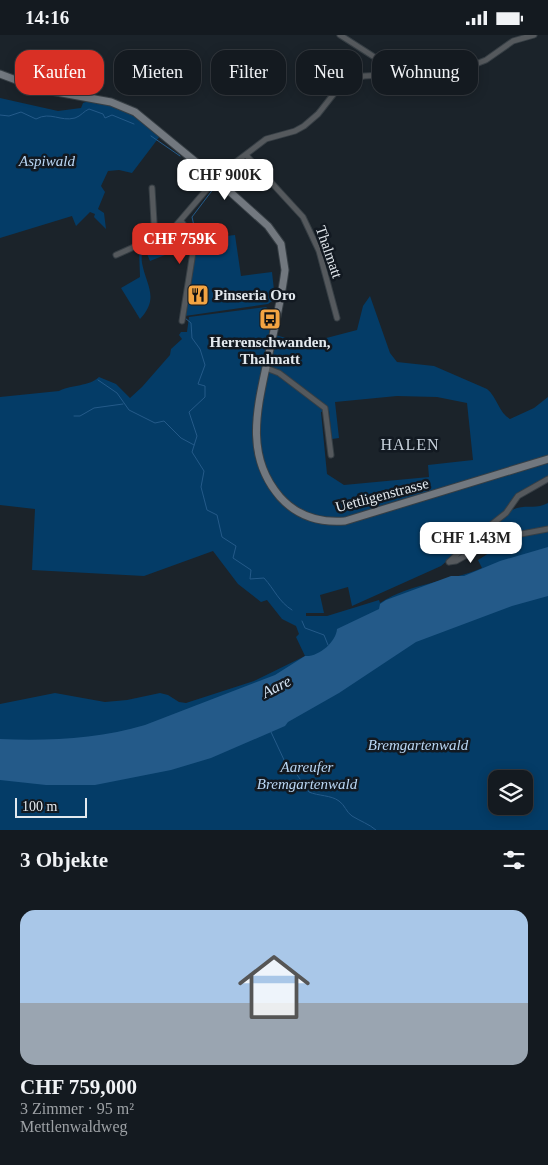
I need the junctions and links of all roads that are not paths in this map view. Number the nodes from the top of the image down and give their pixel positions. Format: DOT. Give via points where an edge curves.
graph roads {
  1 [pos="340,35"];
  2 [pos="534,35"];
  3 [pos="372,56"];
  4 [pos="478,63"];
  5 [pos="0,74"];
  6 [pos="372,76"];
  7 [pos="246,155"];
  8 [pos="216,179"];
  9 [pos="152,188"];
  10 [pos="181,221"];
  11 [pos="155,239"];
  12 [pos="116,255"];
  13 [pos="337,318"];
  14 [pos="182,321"];
  15 [pos="266,368"];
  16 [pos="331,455"];
  17 [pos="548,459"];
  18 [pos="548,479"];
  19 [pos="548,529"];
  1 -- 3 [label="street"];
  2 -- 4 [label="street" via="513,41"];
  5 -- 8 [label="main road, Uettligenstrasse" via="29,86 106,100 126,107"];
  6 -- 7 [label="street" via="348,80 304,126 271,137"];
  7 -- 8 [label="street"];
  7 -- 13 [label="street, Thalmatt" via="303,217 318,251"];
  8 -- 10 [label="street"];
  8 -- 15 [label="main road, Uettligenstrasse" via="268,226 283,249 284,275"];
  9 -- 11 [label="street"];
  10 -- 11 [label="street"];
  10 -- 14 [label="street" via="192,236 194,246"];
  11 -- 12 [label="street"];
  15 -- 16 [label="street" via="276,371 325,408"];
  15 -- 17 [label="main road, Uettligenstrasse" via="256,418 259,460 269,482 286,504 314,519 335,522 357,519"];
  18 -- 19 [label="street" via="518,496 506,513 448,562 456,561 495,539"];
}
